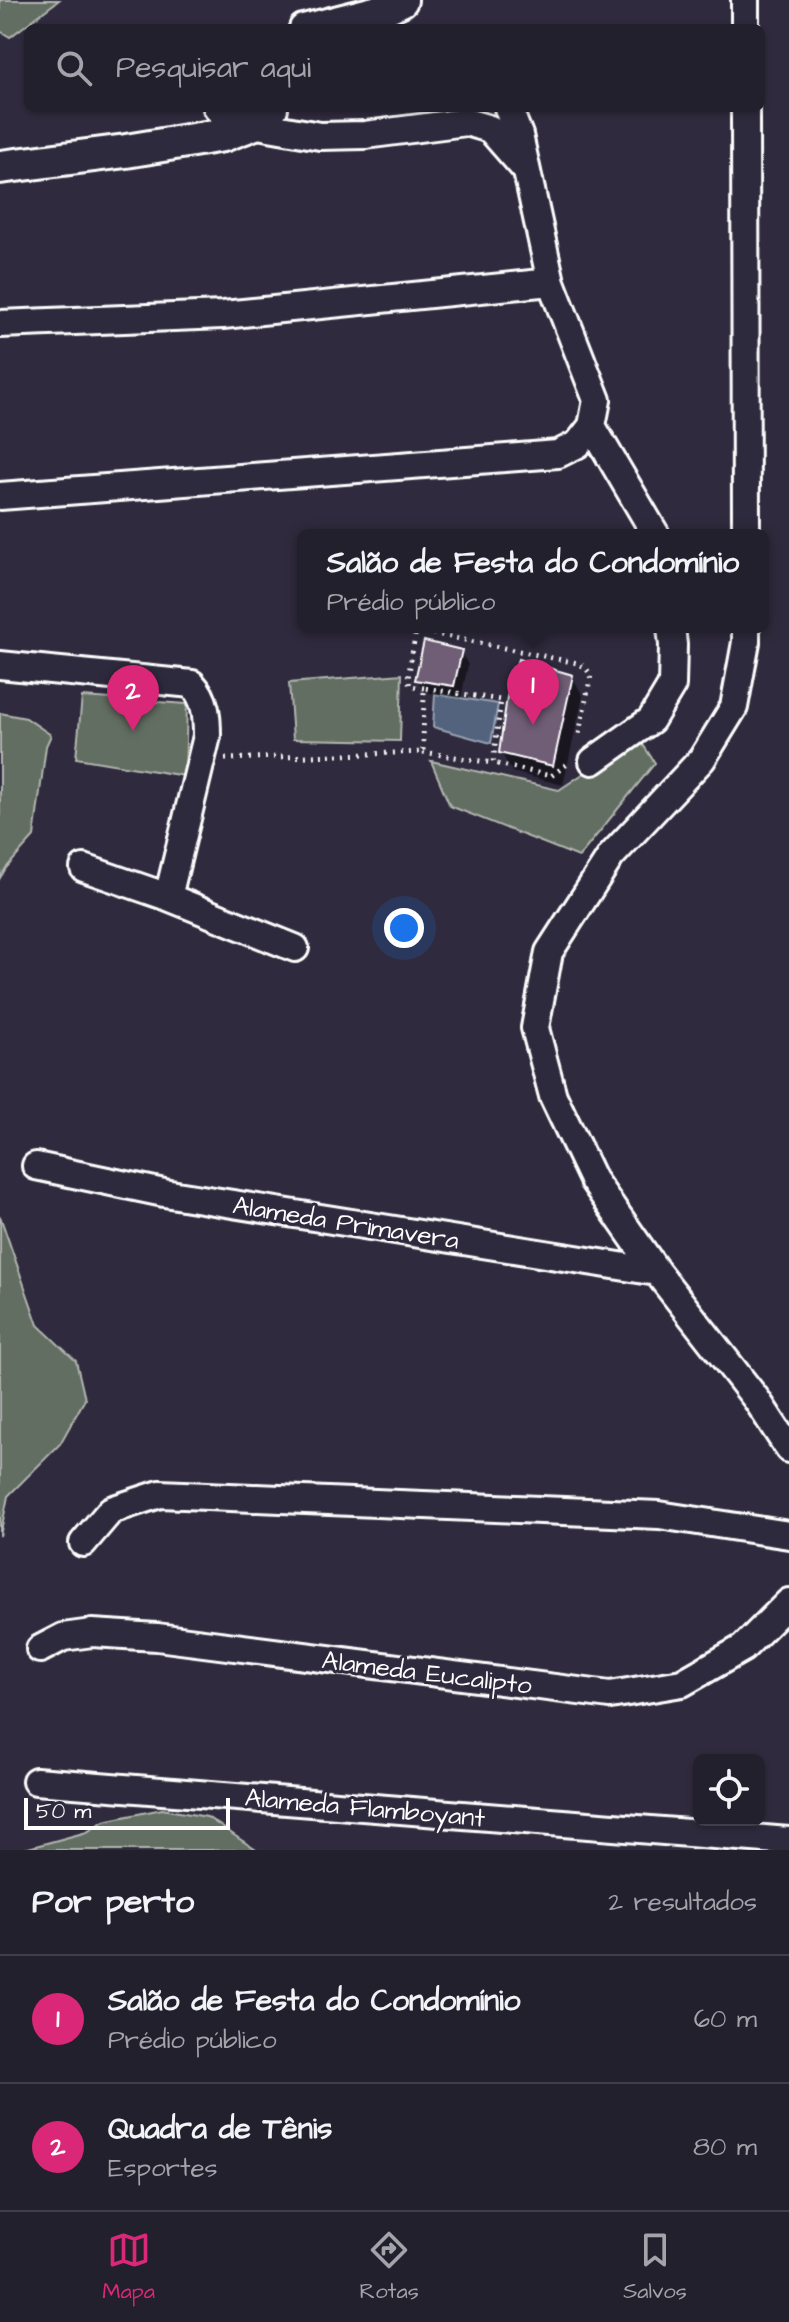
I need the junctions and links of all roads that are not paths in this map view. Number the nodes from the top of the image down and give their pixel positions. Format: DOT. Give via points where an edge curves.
graph roads {
  1 [pos="745,0"];
  2 [pos="383,12"];
  3 [pos="323,24"];
  4 [pos="745,24"];
  5 [pos="221,112"];
  6 [pos="510,112"];
  7 [pos="745,112"];
  8 [pos="262,116"];
  9 [pos="0,167"];
  10 [pos="525,169"];
  11 [pos="551,282"];
  12 [pos="0,324"];
  13 [pos="592,426"];
  14 [pos="0,496"];
  15 [pos="652,529"];
  16 [pos="746,529"];
  17 [pos="672,633"];
  18 [pos="746,633"];
  19 [pos="0,665"];
  20 [pos="581,755"];
  21 [pos="84,868"];
  22 [pos="168,897"];
  23 [pos="295,948"];
  24 [pos="36,1166"];
  25 [pos="657,1272"];
  26 [pos="789,1449"];
  27 [pos="789,1535"];
  28 [pos="83,1543"];
  29 [pos="789,1602"];
  30 [pos="40,1649"];
  31 [pos="36,1781"];
  32 [pos="789,1841"];
  1 -- 4 [label="street"];
  2 -- 3 [label="street"];
  5 -- 8 [label="street"];
  6 -- 10 [label="street"];
  7 -- 16 [label="street"];
  8 -- 9 [label="street" via="223,135"];
  8 -- 10 [label="street" via="320,136 466,122 490,129"];
  10 -- 11 [label="street"];
  11 -- 12 [label="street" via="223,315"];
  11 -- 13 [label="street" via="597,400"];
  13 -- 14 [label="street" via="578,444 558,454"];
  13 -- 15 [label="street"];
  17 -- 20 [label="street" via="672,685 651,720"];
  18 -- 25 [label="street" via="734,707 702,759 611,856 549,952 535,1028 553,1096 593,1180"];
  19 -- 22 [label="street" via="192,684 201,694 207,736"];
  21 -- 22 [label="street"];
  22 -- 23 [label="street"];
  24 -- 25 [label="street, Alameda Primavera" via="164,1193"];
  25 -- 26 [label="street"];
  27 -- 28 [label="street" via="659,1515 160,1494 111,1510"];
  29 -- 30 [label="street, Alameda Eucalipto" via="743,1648 682,1683 610,1695 157,1637 92,1633 63,1637"];
  31 -- 32 [label="street, Alameda Flamboyant"];
}
